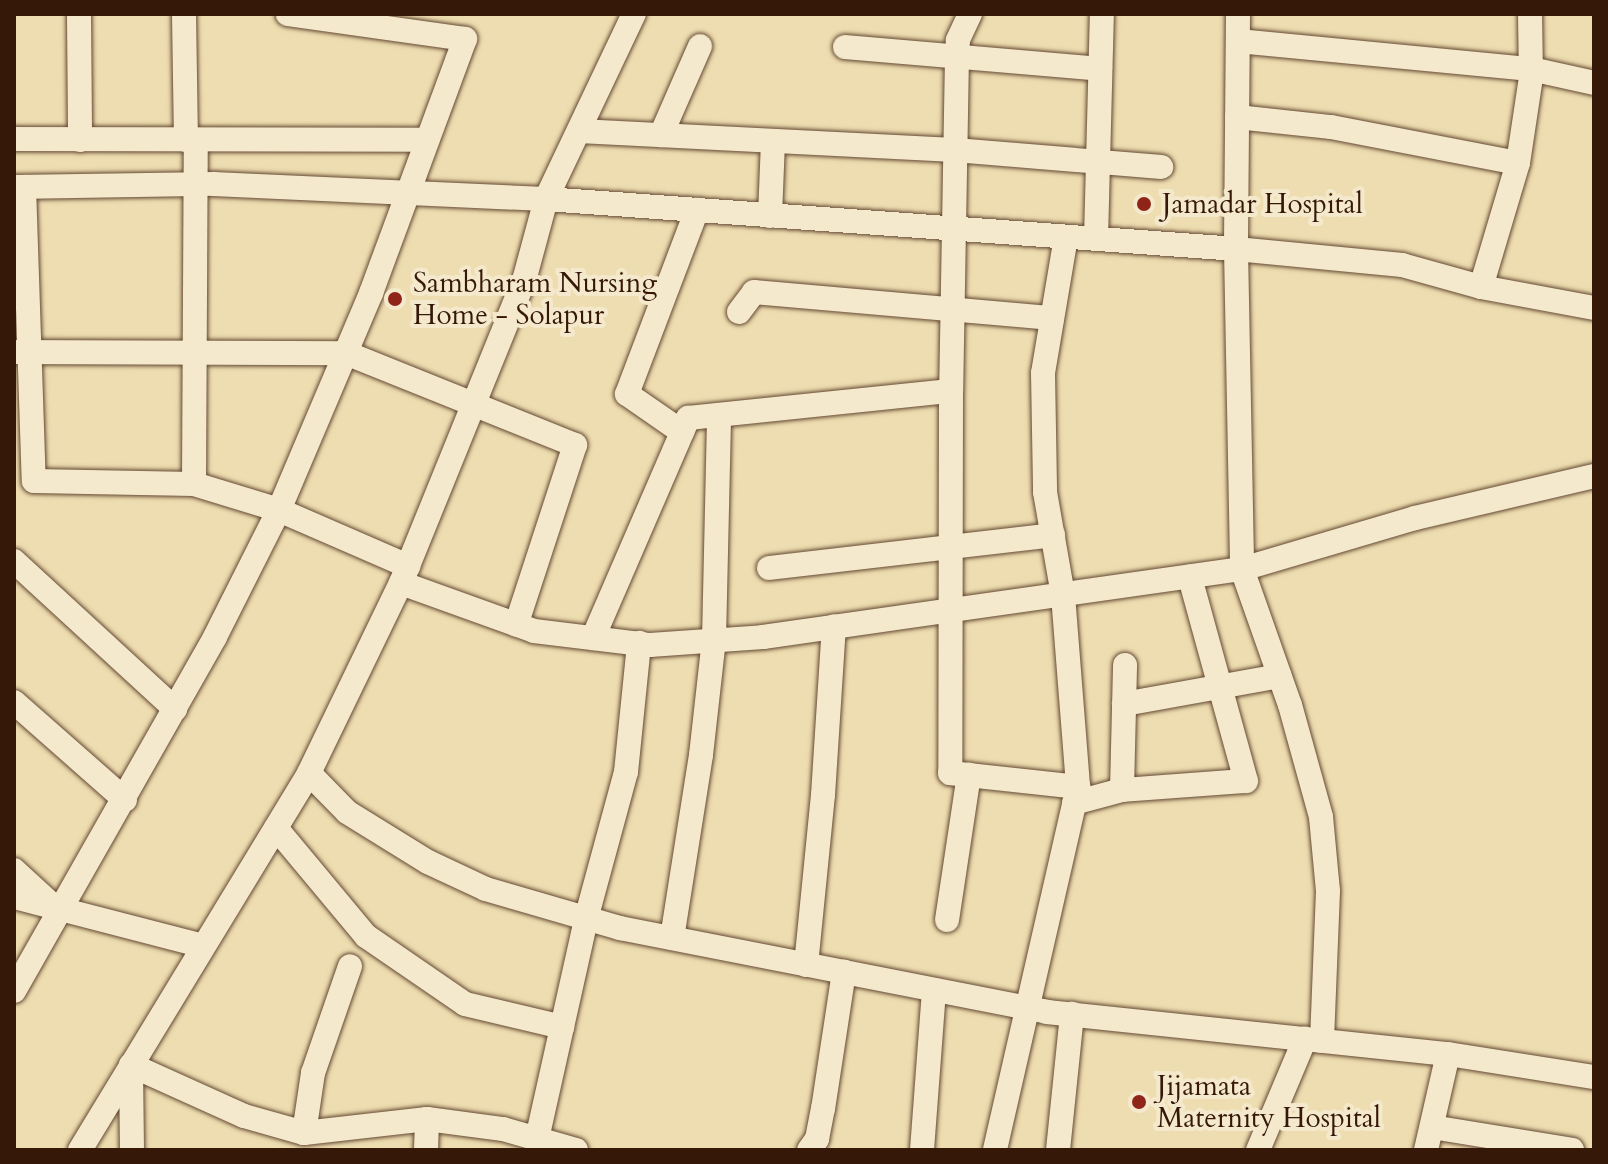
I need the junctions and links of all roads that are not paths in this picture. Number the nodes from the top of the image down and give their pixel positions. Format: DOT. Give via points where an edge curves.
graph roads {
  1 [pos="79,14"];
  2 [pos="184,14"];
  3 [pos="288,14"];
  4 [pos="634,14"];
  5 [pos="970,14"];
  6 [pos="1102,14"];
  7 [pos="1238,14"];
  8 [pos="1530,14"];
  9 [pos="1238,41"];
  10 [pos="700,46"];
  11 [pos="845,47"];
  12 [pos="957,56"];
  13 [pos="1100,69"];
  14 [pos="1531,69"];
  15 [pos="1594,83"];
  16 [pos="1237,117"];
  17 [pos="579,131"];
  18 [pos="661,135"];
  19 [pos="14,139"];
  20 [pos="80,140"];
  21 [pos="191,140"];
  22 [pos="427,140"];
  23 [pos="773,141"];
  24 [pos="955,150"];
  25 [pos="1098,162"];
  26 [pos="1518,163"];
  27 [pos="1161,167"];
  28 [pos="195,184"];
  29 [pos="19,187"];
  30 [pos="408,193"];
  31 [pos="546,199"];
  32 [pos="697,210"];
  33 [pos="770,216"];
  34 [pos="953,229"];
  35 [pos="1066,237"];
  36 [pos="1096,239"];
  37 [pos="1236,249"];
  38 [pos="1481,287"];
  39 [pos="952,307"];
  40 [pos="1594,308"];
  41 [pos="739,312"];
  42 [pos="1052,318"];
  43 [pos="22,352"];
  44 [pos="194,353"];
  45 [pos="346,353"];
  46 [pos="951,391"];
  47 [pos="473,405"];
  48 [pos="719,415"];
  49 [pos="682,432"];
  50 [pos="1594,476"];
  51 [pos="194,484"];
  52 [pos="279,510"];
  53 [pos="1053,535"];
  54 [pos="949,547"];
  55 [pos="14,561"];
  56 [pos="769,568"];
  57 [pos="1242,569"];
  58 [pos="405,574"];
  59 [pos="1190,577"];
  60 [pos="1063,595"];
  61 [pos="948,609"];
  62 [pos="516,625"];
  63 [pos="834,626"];
  64 [pos="593,638"];
  65 [pos="714,640"];
  66 [pos="639,643"];
  67 [pos="1125,665"];
  68 [pos="1280,676"];
  69 [pos="1220,687"];
  70 [pos="14,702"];
  71 [pos="1124,704"];
  72 [pos="175,709"];
  73 [pos="309,773"];
  74 [pos="969,775"];
  75 [pos="1122,790"];
  76 [pos="1076,795"];
  77 [pos="125,800"];
  78 [pos="276,828"];
  79 [pos="14,870"];
  80 [pos="14,897"];
  81 [pos="59,909"];
  82 [pos="586,919"];
  83 [pos="947,920"];
  84 [pos="672,938"];
  85 [pos="203,946"];
  86 [pos="806,965"];
  87 [pos="350,966"];
  88 [pos="844,972"];
  89 [pos="934,990"];
  90 [pos="14,991"];
  91 [pos="1028,1008"];
  92 [pos="1072,1014"];
  93 [pos="562,1027"];
  94 [pos="1314,1040"];
  95 [pos="1448,1054"];
  96 [pos="131,1065"];
  97 [pos="1594,1077"];
  98 [pos="427,1119"];
  99 [pos="304,1133"];
  100 [pos="537,1139"];
  101 [pos="1429,1139"];
  102 [pos="333,1140"];
  103 [pos="80,1150"];
  104 [pos="132,1150"];
  105 [pos="426,1150"];
  106 [pos="576,1150"];
  107 [pos="809,1150"];
  108 [pos="922,1150"];
  109 [pos="995,1150"];
  110 [pos="1058,1150"];
  111 [pos="1258,1150"];
  112 [pos="1572,1150"];
  1 -- 20 [label="street"];
  2 -- 21 [label="street"];
  3 -- 22 [label="street" via="465,39"];
  4 -- 17 [label="street"];
  5 -- 12 [label="street"];
  6 -- 13 [label="street"];
  7 -- 9 [label="street"];
  8 -- 14 [label="street"];
  9 -- 14 [label="street"];
  9 -- 16 [label="street"];
  10 -- 18 [label="street"];
  11 -- 12 [label="street"];
  12 -- 13 [label="street"];
  12 -- 24 [label="street"];
  13 -- 25 [label="street"];
  14 -- 15 [label="street"];
  14 -- 26 [label="street"];
  16 -- 26 [label="street" via="1331,127"];
  16 -- 37 [label="street"];
  17 -- 18 [label="street"];
  17 -- 31 [label="street"];
  18 -- 23 [label="street"];
  19 -- 20 [label="street"];
  20 -- 21 [label="street"];
  21 -- 22 [label="street"];
  21 -- 28 [label="street"];
  22 -- 30 [label="street"];
  23 -- 24 [label="street"];
  23 -- 33 [label="street"];
  24 -- 25 [label="street"];
  24 -- 34 [label="street"];
  25 -- 27 [label="street"];
  25 -- 36 [label="street"];
  26 -- 38 [label="street"];
  28 -- 29 [label="street"];
  28 -- 30 [label="street"];
  28 -- 44 [label="street"];
  29 -- 43 [label="street"];
  30 -- 31 [label="street"];
  30 -- 45 [label="street"];
  31 -- 32 [label="street"];
  31 -- 47 [label="street" via="525,277"];
  32 -- 33 [label="street"];
  32 -- 49 [label="street" via="627,394"];
  33 -- 34 [label="street"];
  34 -- 35 [label="street"];
  34 -- 39 [label="street"];
  35 -- 36 [label="street"];
  35 -- 42 [label="street"];
  36 -- 37 [label="street"];
  37 -- 38 [label="street" via="1402,265"];
  37 -- 57 [label="street"];
  38 -- 40 [label="street"];
  39 -- 41 [label="street" via="754,292"];
  39 -- 42 [label="street"];
  39 -- 46 [label="street"];
  42 -- 53 [label="street" via="1043,373 1045,492"];
  43 -- 44 [label="street"];
  43 -- 51 [label="street" via="34,481"];
  44 -- 45 [label="street"];
  44 -- 51 [label="street"];
  45 -- 47 [label="street"];
  45 -- 52 [label="street"];
  46 -- 48 [label="street"];
  46 -- 54 [label="street"];
  47 -- 58 [label="street"];
  47 -- 62 [label="street" via="575,445"];
  48 -- 49 [label="street" via="688,418"];
  48 -- 65 [label="street"];
  49 -- 64 [label="street"];
  50 -- 57 [label="street" via="1415,518"];
  51 -- 52 [label="street"];
  52 -- 58 [label="street"];
  52 -- 72 [label="street"];
  53 -- 54 [label="street"];
  53 -- 60 [label="street"];
  54 -- 56 [label="street"];
  54 -- 61 [label="street"];
  55 -- 72 [label="street"];
  57 -- 59 [label="street"];
  57 -- 68 [label="street"];
  58 -- 62 [label="street"];
  58 -- 73 [label="street"];
  59 -- 60 [label="street"];
  59 -- 69 [label="street"];
  60 -- 61 [label="street"];
  60 -- 76 [label="street"];
  61 -- 63 [label="street"];
  61 -- 74 [label="street" via="950,773"];
  62 -- 64 [label="street"];
  63 -- 65 [label="street"];
  63 -- 86 [label="street"];
  64 -- 66 [label="street"];
  65 -- 66 [label="street"];
  65 -- 84 [label="street"];
  66 -- 82 [label="street" via="626,772"];
  67 -- 71 [label="street"];
  68 -- 69 [label="street"];
  68 -- 94 [label="street" via="1321,817 1328,891"];
  69 -- 71 [label="street"];
  69 -- 75 [label="street" via="1246,781"];
  70 -- 77 [label="street"];
  71 -- 75 [label="street"];
  72 -- 77 [label="street"];
  73 -- 78 [label="street"];
  73 -- 82 [label="street" via="347,812 428,862 486,889"];
  74 -- 76 [label="street"];
  74 -- 83 [label="street"];
  75 -- 76 [label="street"];
  76 -- 91 [label="street"];
  77 -- 81 [label="street"];
  78 -- 85 [label="street"];
  78 -- 93 [label="street" via="366,936 465,1004"];
  79 -- 81 [label="street"];
  80 -- 81 [label="street"];
  81 -- 85 [label="street"];
  81 -- 90 [label="street"];
  82 -- 84 [label="street"];
  82 -- 93 [label="street"];
  84 -- 86 [label="street"];
  85 -- 96 [label="street"];
  86 -- 88 [label="street"];
  87 -- 99 [label="street" via="313,1073"];
  88 -- 89 [label="street"];
  88 -- 107 [label="street" via="823,1109 817,1139"];
  89 -- 91 [label="street"];
  89 -- 108 [label="street"];
  91 -- 92 [label="street"];
  91 -- 109 [label="street"];
  92 -- 94 [label="street"];
  92 -- 110 [label="street"];
  93 -- 100 [label="street"];
  94 -- 95 [label="street"];
  94 -- 111 [label="street"];
  95 -- 97 [label="street"];
  95 -- 101 [label="street"];
  96 -- 99 [label="street" via="244,1116"];
  96 -- 103 [label="street"];
  96 -- 104 [label="street"];
  98 -- 100 [label="street"];
  98 -- 102 [label="street"];
  98 -- 105 [label="street"];
  99 -- 102 [label="street"];
  100 -- 106 [label="street"];
  101 -- 112 [label="street"];
}
